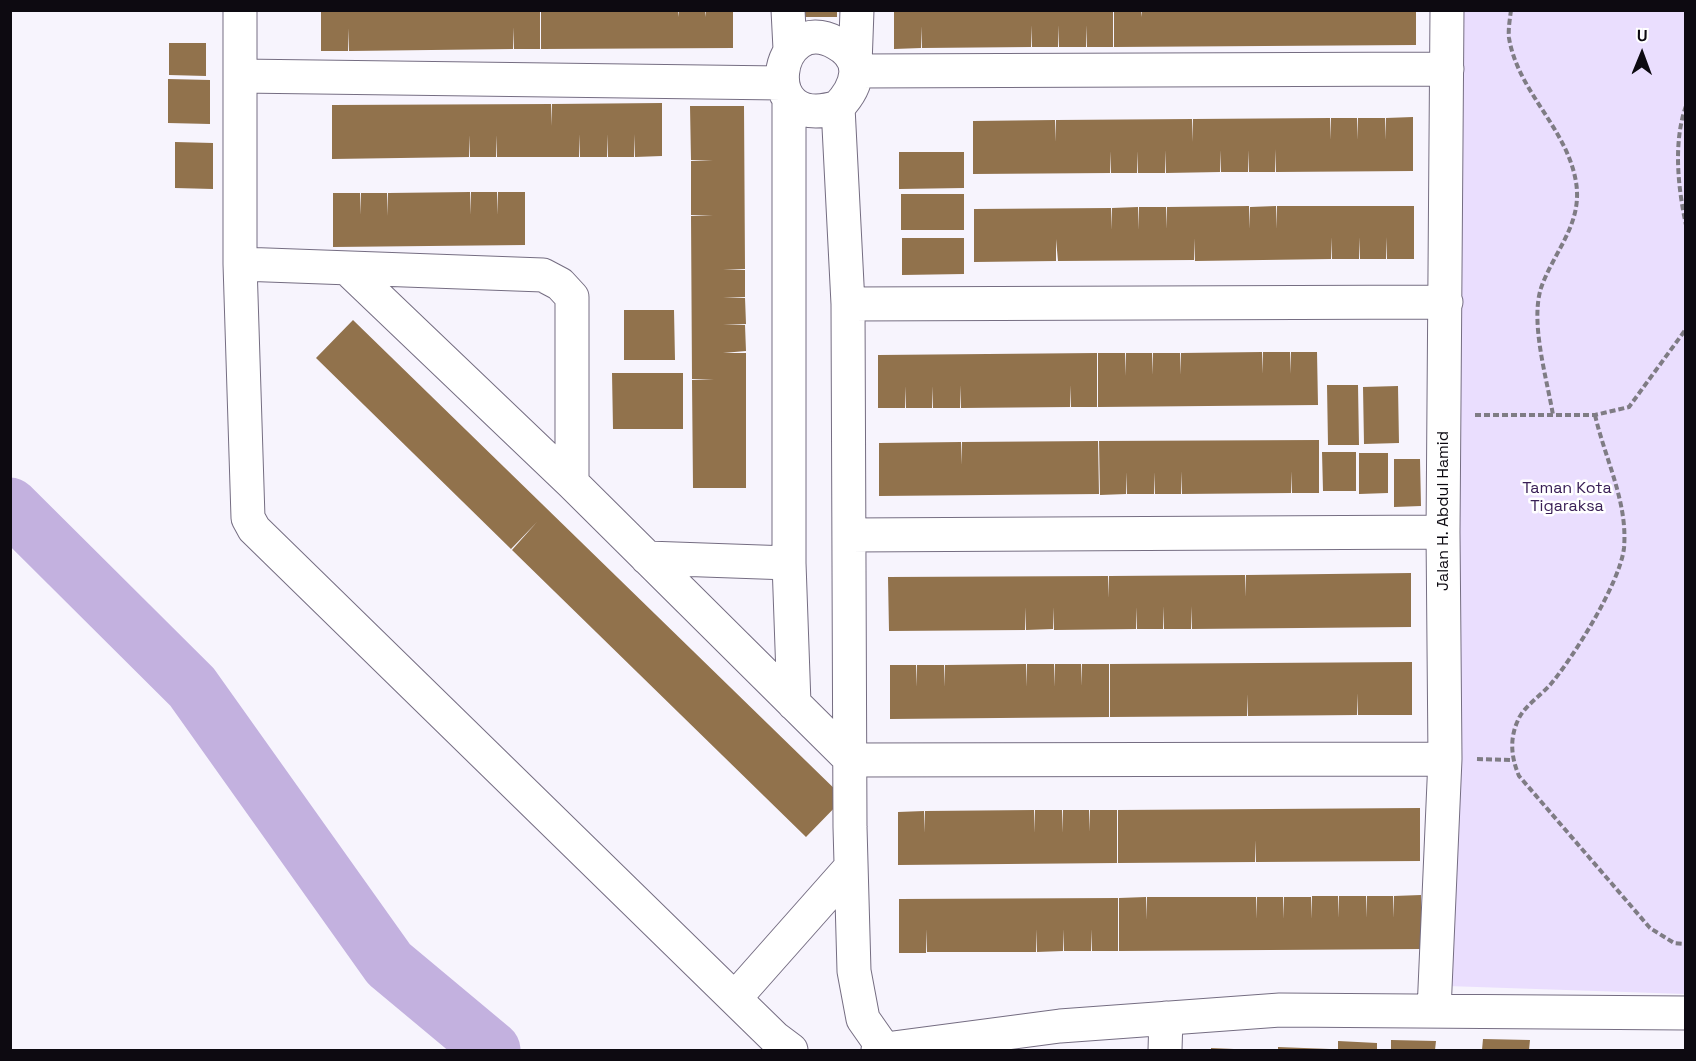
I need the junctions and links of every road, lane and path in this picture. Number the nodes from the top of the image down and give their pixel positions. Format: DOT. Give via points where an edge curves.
graph roads {
  1 [pos="240,10"];
  2 [pos="788,10"];
  3 [pos="857,10"];
  4 [pos="1447,10"];
  5 [pos="1511,10"];
  6 [pos="790,49"];
  7 [pos="856,68"];
  8 [pos="1447,69"];
  9 [pos="240,76"];
  10 [pos="785,91"];
  11 [pos="1686,106"];
  12 [pos="838,107"];
  13 [pos="1686,225"];
  14 [pos="240,264"];
  15 [pos="349,270"];
  16 [pos="1446,302"];
  17 [pos="848,304"];
  18 [pos="1686,329"];
  19 [pos="1445,414"];
  20 [pos="1553,415"];
  21 [pos="1595,415"];
  22 [pos="573,483"];
  23 [pos="1443,532"];
  24 [pos="849,534"];
  25 [pos="647,558"];
  26 [pos="789,563"];
  27 [pos="794,704"];
  28 [pos="1445,759"];
  29 [pos="850,760"];
  30 [pos="851,867"];
  31 [pos="1686,944"];
  32 [pos="735,998"];
  33 [pos="1434,1011"];
  34 [pos="1686,1013"];
  35 [pos="1166,1018"];
  36 [pos="791,1050"];
  37 [pos="881,1050"];
  38 [pos="1166,1050"];
  1 -- 9 [label="street"];
  2 -- 6 [label="street"];
  3 -- 7 [label="street"];
  4 -- 8 [label="street, Jalan H. Abdul Hamid"];
  5 -- 20 [label="path" via="1509,36 1518,70 1568,151 1576,183 1576,216 1541,289 1537,315"];
  6 -- 7 [label="street" via="808,38 828,38 846,48"];
  6 -- 10 [label="street" via="782,65"];
  7 -- 8 [label="street"];
  7 -- 12 [label="street" via="853,92"];
  8 -- 16 [label="street, Jalan H. Abdul Hamid"];
  9 -- 10 [label="street"];
  9 -- 14 [label="street"];
  10 -- 12 [label="street" via="803,109 821,112"];
  10 -- 26 [label="street"];
  11 -- 13 [label="path" via="1678,161"];
  12 -- 17 [label="street"];
  14 -- 15 [label="street"];
  14 -- 32 [label="street" via="246,508 254,529"];
  15 -- 22 [label="street"];
  15 -- 22 [label="street" via="543,275 560,284 572,297"];
  16 -- 17 [label="street"];
  16 -- 19 [label="street, Jalan H. Abdul Hamid"];
  17 -- 24 [label="street"];
  18 -- 21 [label="path" via="1629,406"];
  19 -- 20 [label="path"];
  19 -- 23 [label="street, Jalan H. Abdul Hamid"];
  20 -- 21 [label="path"];
  21 -- 31 [label="path" via="1624,509 1623,550 1616,578 1600,609 1551,683 1519,717 1512,740 1512,760 1519,776 1650,928 1674,943"];
  22 -- 25 [label="street"];
  23 -- 24 [label="street"];
  23 -- 28 [label="street, Jalan H. Abdul Hamid"];
  24 -- 29 [label="street"];
  25 -- 26 [label="street"];
  25 -- 27 [label="street"];
  26 -- 27 [label="street"];
  27 -- 29 [label="street"];
  28 -- 29 [label="street"];
  28 -- 33 [label="street, Jalan H. Abdul Hamid"];
  29 -- 30 [label="street"];
  30 -- 32 [label="street"];
  30 -- 37 [label="street" via="858,995 863,1019"];
  32 -- 36 [label="street"];
  33 -- 34 [label="street"];
  33 -- 35 [label="street" via="1280,1010"];
  35 -- 37 [label="street" via="1060,1026"];
  35 -- 38 [label="street"];
}
